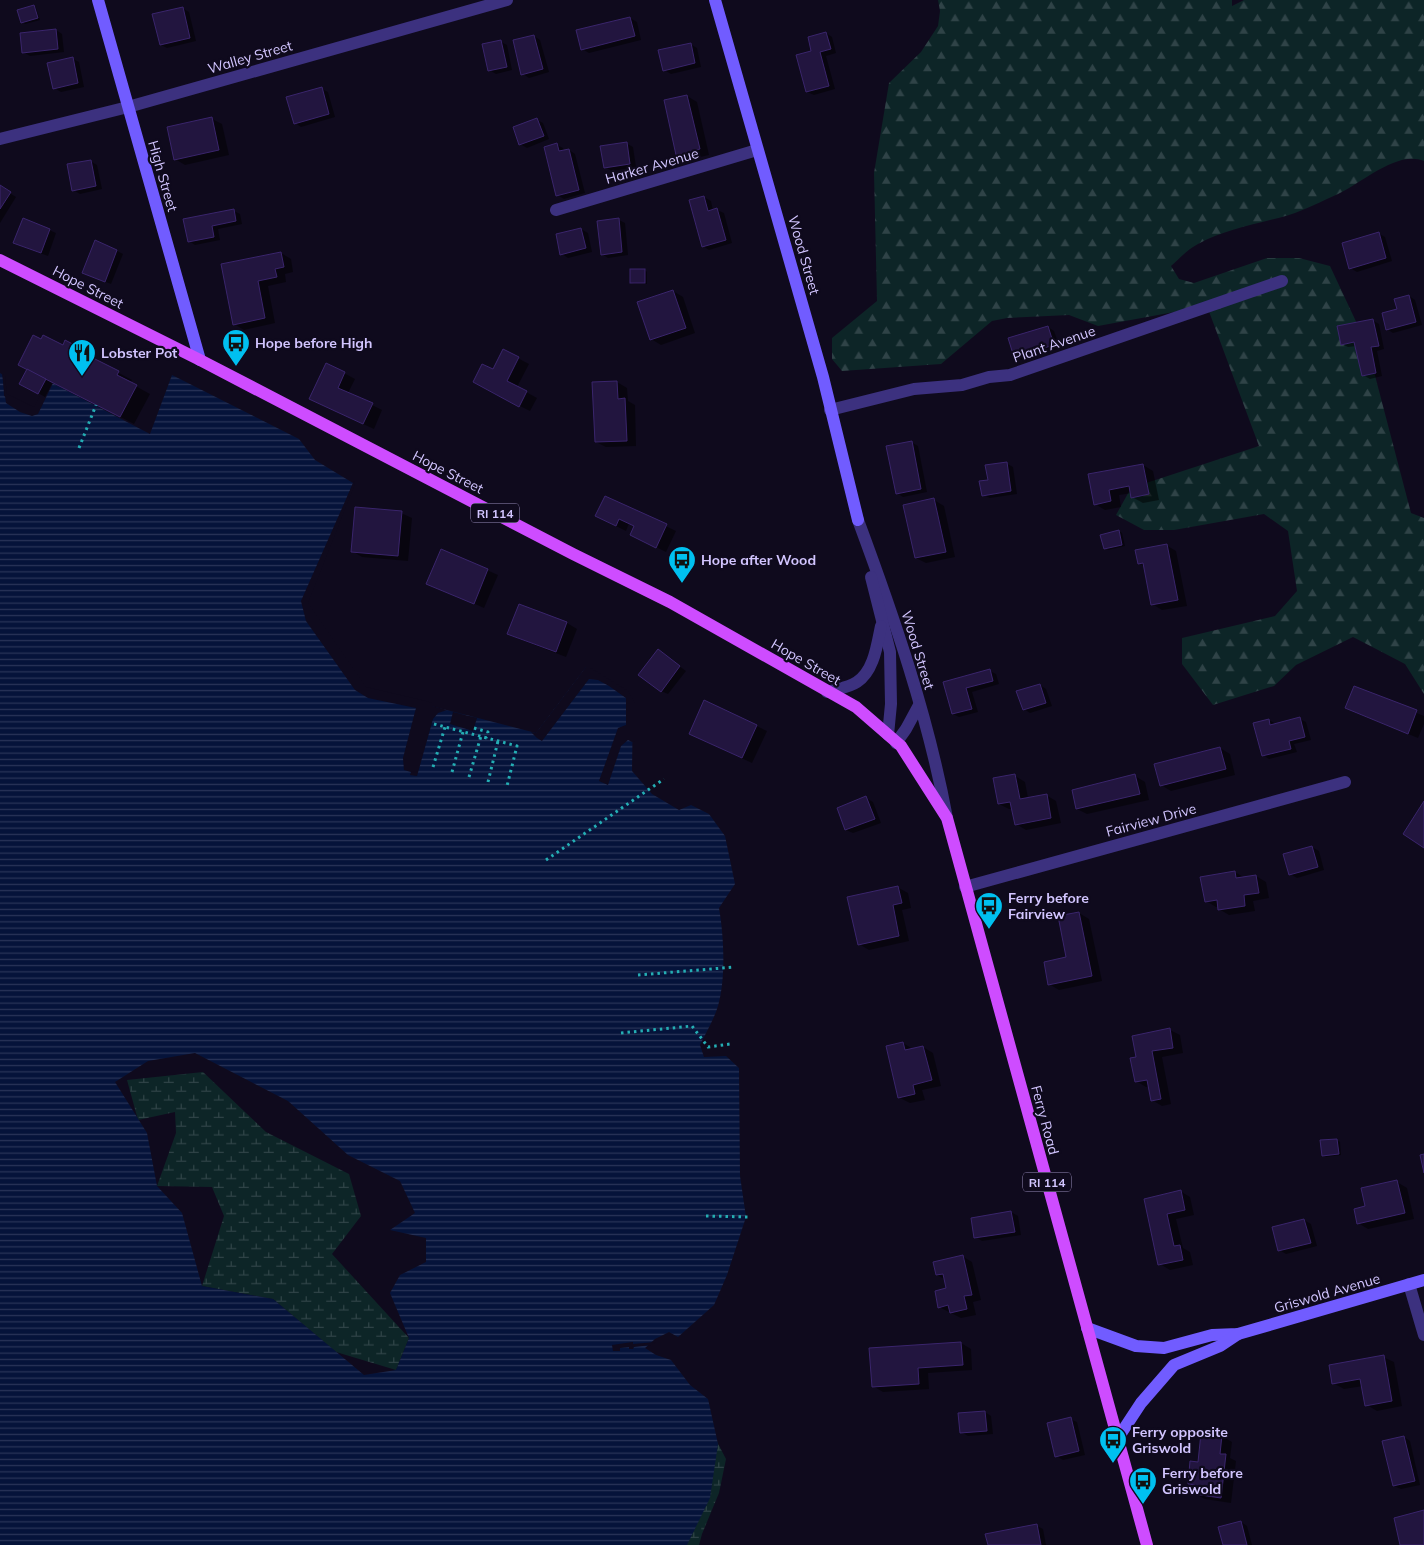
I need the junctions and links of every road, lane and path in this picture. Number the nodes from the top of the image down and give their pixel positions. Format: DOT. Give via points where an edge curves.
graph roads {
  1 [pos="98,0"];
  2 [pos="507,0"];
  3 [pos="715,0"];
  4 [pos="128,107"];
  5 [pos="0,139"];
  6 [pos="758,150"];
  7 [pos="556,210"];
  8 [pos="0,260"];
  9 [pos="1282,281"];
  10 [pos="200,360"];
  11 [pos="96,405"];
  12 [pos="830,410"];
  13 [pos="79,448"];
  14 [pos="858,520"];
  15 [pos="882,621"];
  16 [pos="827,692"];
  17 [pos="919,704"];
  18 [pos="434,724"];
  19 [pos="445,727"];
  20 [pos="474,728"];
  21 [pos="463,732"];
  22 [pos="488,732"];
  23 [pos="493,734"];
  24 [pos="481,736"];
  25 [pos="486,738"];
  26 [pos="892,739"];
  27 [pos="498,741"];
  28 [pos="433,767"];
  29 [pos="452,772"];
  30 [pos="469,777"];
  31 [pos="664,780"];
  32 [pos="488,782"];
  33 [pos="1345,782"];
  34 [pos="507,786"];
  35 [pos="947,818"];
  36 [pos="546,860"];
  37 [pos="965,887"];
  38 [pos="735,967"];
  39 [pos="638,975"];
  40 [pos="621,1033"];
  41 [pos="730,1044"];
  42 [pos="706,1216"];
  43 [pos="750,1217"];
  44 [pos="1424,1280"];
  45 [pos="1409,1284"];
  46 [pos="1087,1328"];
  47 [pos="1238,1334"];
  48 [pos="1424,1335"];
  49 [pos="1118,1438"];
  50 [pos="1148,1545"];
  1 -- 4 [label="street, High Street"];
  2 -- 4 [label="street, Walley Street"];
  3 -- 6 [label="street, Wood Street"];
  4 -- 5 [label="street, Walley Street"];
  4 -- 10 [label="street, High Street"];
  6 -- 7 [label="street, Harker Avenue"];
  6 -- 12 [label="street, Wood Street"];
  8 -- 10 [label="main road, Hope Street / RI 114"];
  9 -- 12 [label="street, Plant Avenue" via="1010,375 962,385 914,389"];
  10 -- 16 [label="main road, Hope Street / RI 114" via="670,602"];
  11 -- 13 [label="path"];
  12 -- 14 [label="street, Wood Street"];
  14 -- 15 [label="street, Wood Street"];
  14 -- 17 [label="street, Wood Street"];
  15 -- 16 [label="street, Wood Street" via="875,655 858,682"];
  15 -- 26 [label="street, Wood Street" via="890,652"];
  16 -- 26 [label="main road, Hope Street / RI 114" via="856,707"];
  17 -- 26 [label="street, Wood Street" via="906,729"];
  17 -- 35 [label="street, Wood Street" via="937,764"];
  18 -- 19 [label="path"];
  19 -- 21 [label="path"];
  19 -- 28 [label="path"];
  20 -- 22 [label="path"];
  21 -- 24 [label="path"];
  21 -- 29 [label="path"];
  22 -- 23 [label="path"];
  22 -- 25 [label="path"];
  24 -- 25 [label="path"];
  24 -- 30 [label="path"];
  25 -- 27 [label="path"];
  26 -- 35 [label="main road, Hope Street / RI 114" via="901,746"];
  27 -- 32 [label="path"];
  27 -- 34 [label="path" via="517,746"];
  31 -- 36 [label="path"];
  33 -- 37 [label="street, Fairview Drive"];
  35 -- 37 [label="main road, Ferry Road / RI 114"];
  37 -- 46 [label="main road, Ferry Road / RI 114"];
  38 -- 39 [label="path"];
  40 -- 41 [label="path" via="692,1026 708,1047"];
  42 -- 43 [label="path"];
  44 -- 45 [label="street, Griswold Avenue"];
  45 -- 47 [label="street, Griswold Avenue"];
  45 -- 48 [label="street"];
  46 -- 47 [label="street" via="1136,1346 1164,1348 1212,1335"];
  46 -- 49 [label="main road, Ferry Road / RI 114"];
  47 -- 49 [label="street" via="1220,1346 1174,1365 1141,1403"];
  49 -- 50 [label="main road, Ferry Road / RI 114"];
}
